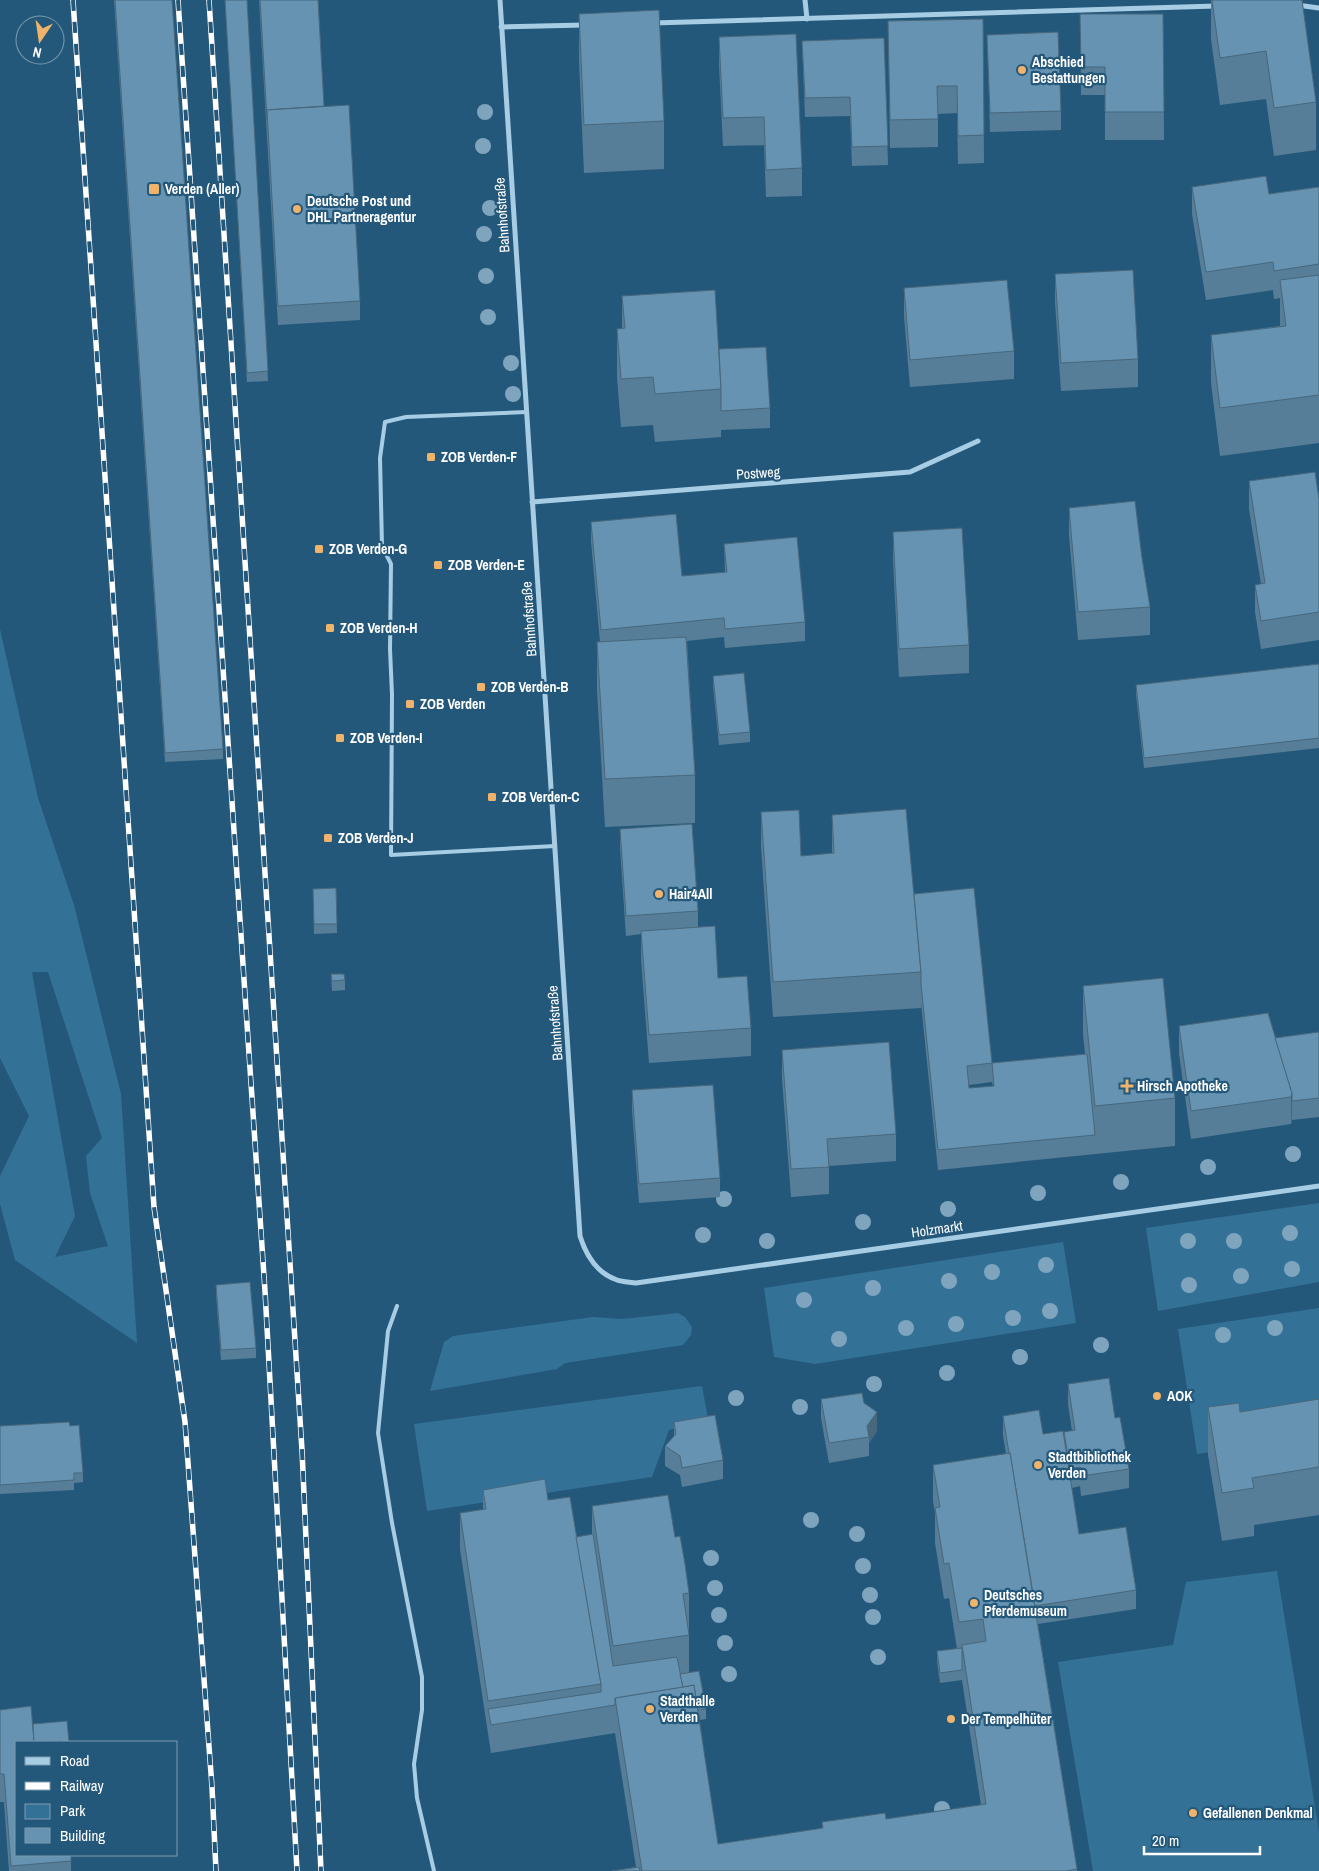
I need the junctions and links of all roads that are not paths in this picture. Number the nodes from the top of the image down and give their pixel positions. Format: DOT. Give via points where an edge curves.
graph roads {
  1 [pos="500,0"];
  2 [pos="805,0"];
  3 [pos="1289,4"];
  4 [pos="1220,6"];
  5 [pos="1319,8"];
  6 [pos="808,19"];
  7 [pos="648,23"];
  8 [pos="588,25"];
  9 [pos="501,27"];
  10 [pos="526,412"];
  11 [pos="978,441"];
  12 [pos="532,502"];
  13 [pos="555,846"];
  14 [pos="1319,1186"];
  15 [pos="580,1236"];
  16 [pos="397,1306"];
  17 [pos="434,1871"];
  1 -- 9 [label="street, Bahnhofstraße"];
  2 -- 6 [label="street"];
  3 -- 5 [label="street"];
  4 -- 6 [label="street"];
  6 -- 7 [label="street"];
  8 -- 9 [label="street"];
  9 -- 10 [label="street, Bahnhofstraße"];
  10 -- 12 [label="street, Bahnhofstraße"];
  10 -- 13 [label="lane" via="406,417 385,422 380,458 382,546 391,564 391,855"];
  11 -- 12 [label="street, Postweg" via="910,472"];
  12 -- 13 [label="street, Bahnhofstraße"];
  13 -- 15 [label="street, Bahnhofstraße"];
  14 -- 15 [label="street, Holzmarkt" via="636,1283 617,1280 603,1272 586,1254"];
  16 -- 17 [label="lane" via="388,1331 378,1433 422,1677 422,1710 414,1764 417,1798"];
}
